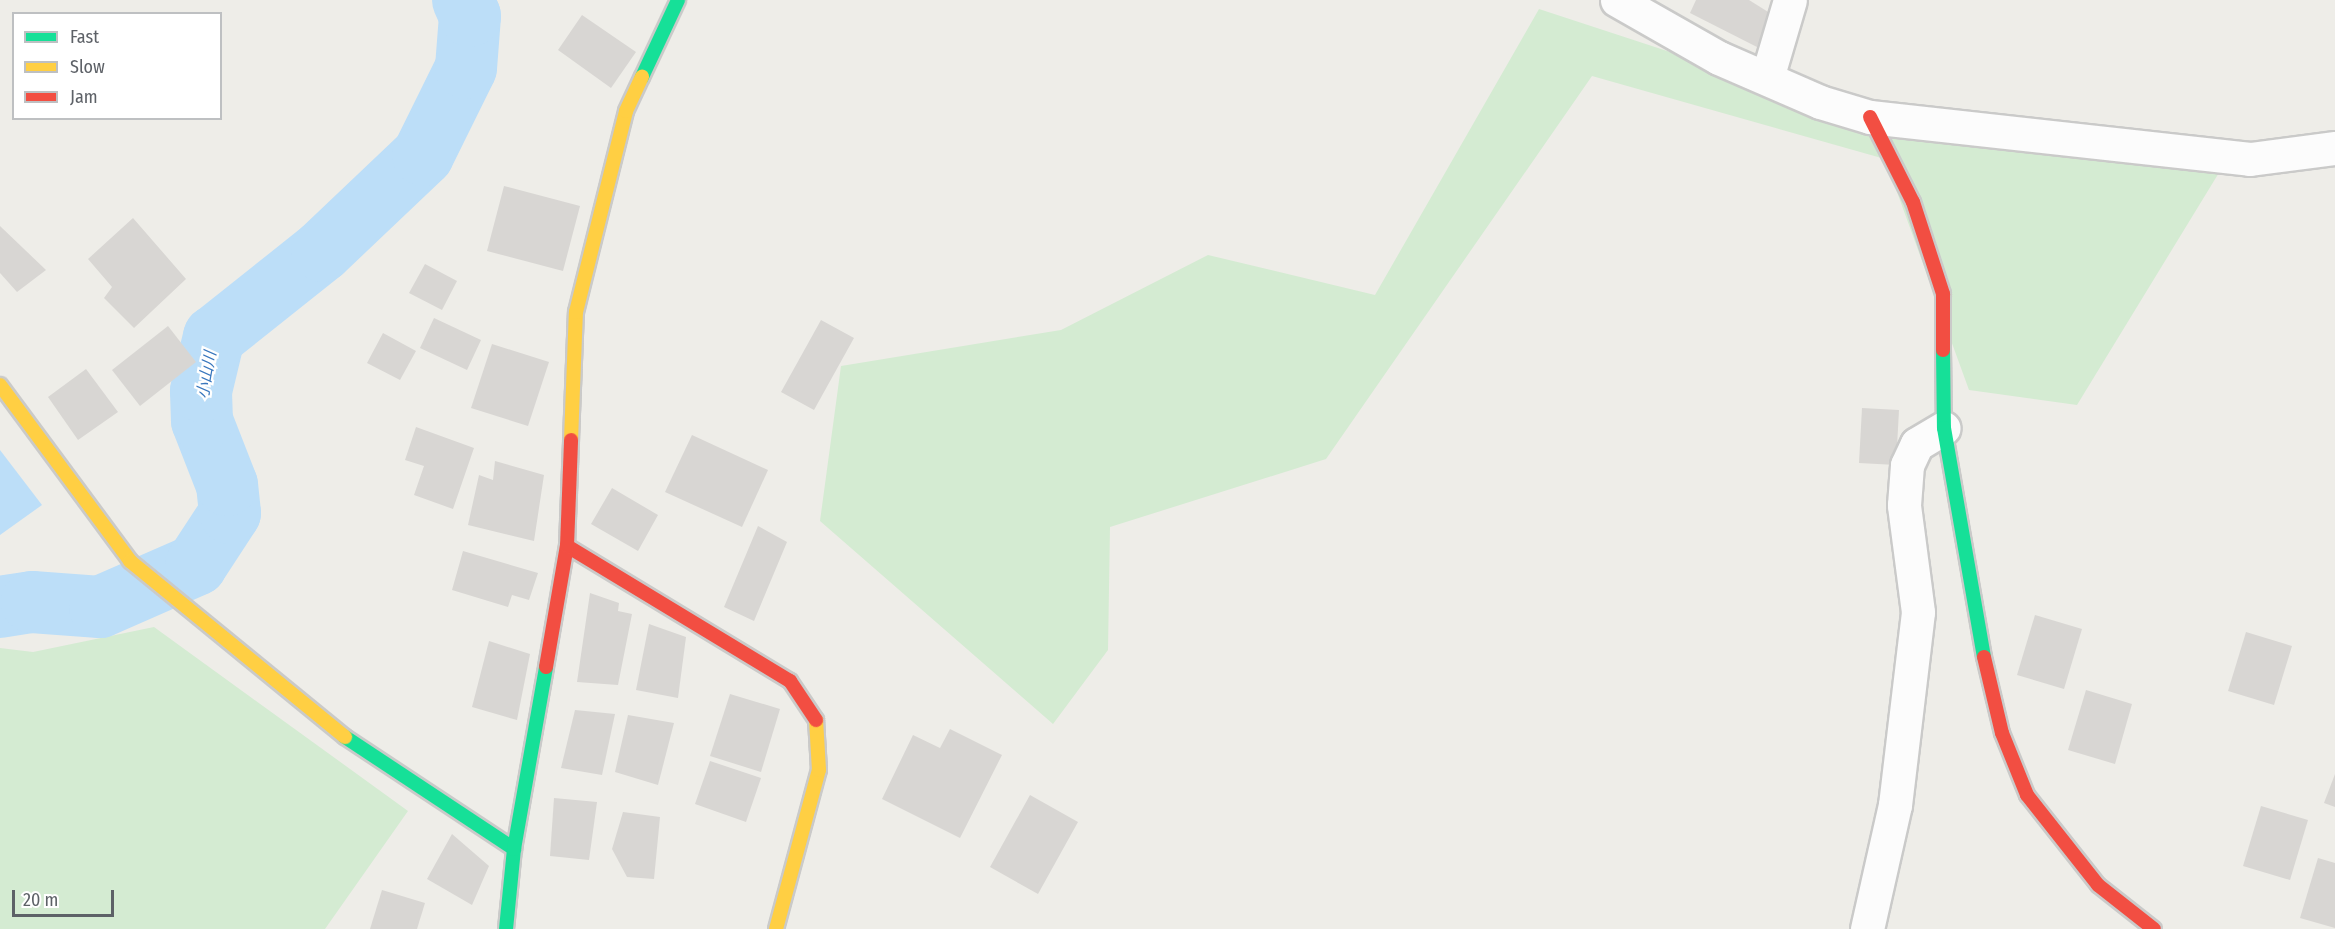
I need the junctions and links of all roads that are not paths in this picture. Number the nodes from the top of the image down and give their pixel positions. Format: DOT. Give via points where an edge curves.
graph roads {
  1 [pos="678,0"];
  2 [pos="1617,0"];
  3 [pos="1790,0"];
  4 [pos="1767,78"];
  5 [pos="1870,117"];
  6 [pos="2335,148"];
  7 [pos="0,385"];
  8 [pos="1944,428"];
  9 [pos="567,546"];
  10 [pos="514,849"];
  11 [pos="2148,928"];
  12 [pos="506,929"];
  13 [pos="776,929"];
  14 [pos="1867,929"];
  1 -- 9 [label="street" via="626,111 576,312"];
  2 -- 4 [label="street" via="1719,58"];
  3 -- 4 [label="street"];
  4 -- 5 [label="street" via="1820,102"];
  5 -- 6 [label="street" via="2250,159"];
  5 -- 8 [label="street" via="1913,202 1943,294"];
  7 -- 10 [label="street" via="136,566 352,743"];
  8 -- 11 [label="street" via="1984,659 2002,733 2023,785 2098,885"];
  8 -- 14 [label="street" via="1917,444 1907,465 1904,505 1918,612 1895,805"];
  9 -- 10 [label="street"];
  9 -- 13 [label="street" via="790,681 816,718 819,770"];
  10 -- 12 [label="street"];
}
